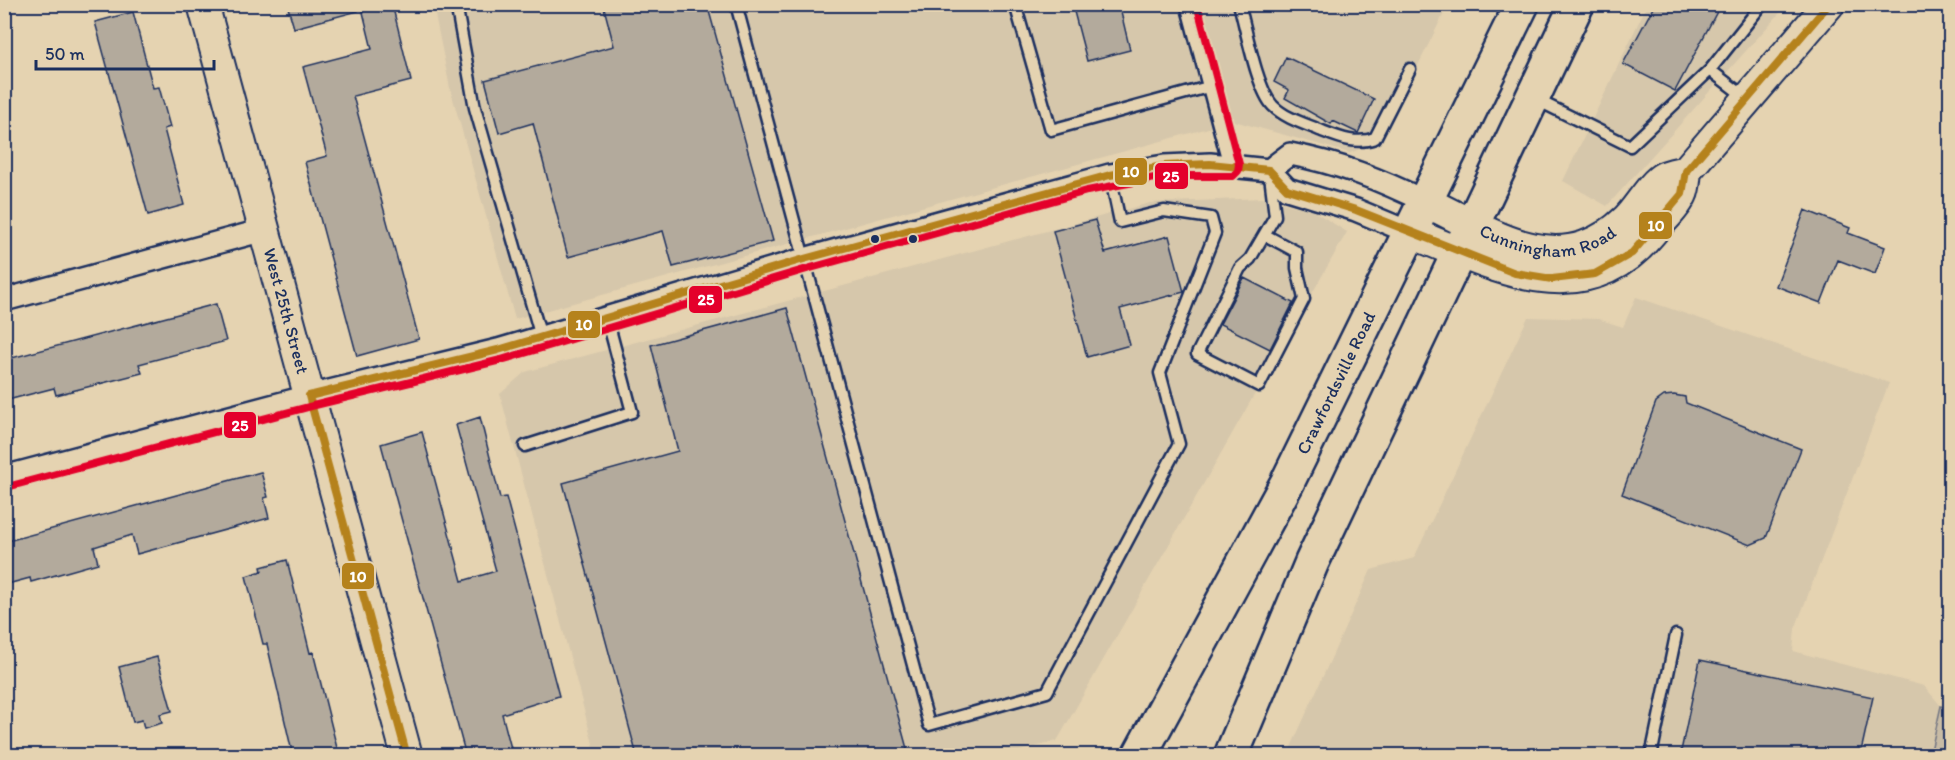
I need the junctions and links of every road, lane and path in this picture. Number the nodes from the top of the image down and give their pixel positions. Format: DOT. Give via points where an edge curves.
graph roads {
  1 [pos="202,4"];
  2 [pos="456,4"];
  3 [pos="736,4"];
  4 [pos="1015,4"];
  5 [pos="1186,4"];
  6 [pos="1239,4"];
  7 [pos="1522,4"];
  8 [pos="1577,4"];
  9 [pos="1829,4"];
  10 [pos="1760,7"];
  11 [pos="1410,69"];
  12 [pos="1710,70"];
  13 [pos="1208,87"];
  14 [pos="1532,98"];
  15 [pos="1748,99"];
  16 [pos="1228,166"];
  17 [pos="1269,170"];
  18 [pos="1110,175"];
  19 [pos="1426,202"];
  20 [pos="264,230"];
  21 [pos="1411,233"];
  22 [pos="1265,235"];
  23 [pos="1465,238"];
  24 [pos="804,259"];
  25 [pos="4,300"];
  26 [pos="607,318"];
  27 [pos="541,337"];
  28 [pos="309,396"];
  29 [pos="525,446"];
  30 [pos="4,477"];
  31 [pos="1676,636"];
  32 [pos="407,756"];
  33 [pos="1138,756"];
  34 [pos="1231,756"];
  35 [pos="1651,756"];
  1 -- 20 [label="street, West 25th Street"];
  2 -- 27 [label="lane" via="475,108"];
  3 -- 24 [label="lane"];
  4 -- 13 [label="lane" via="1050,130"];
  5 -- 13 [label="lane"];
  6 -- 11 [label="lane" via="1263,89 1272,105 1289,117 1341,139 1366,142 1375,138"];
  7 -- 19 [label="main road, Crawfordsville Road"];
  8 -- 14 [label="main road"];
  9 -- 15 [label="street, Cunningham Road"];
  10 -- 12 [label="lane"];
  12 -- 14 [label="lane" via="1630,146"];
  12 -- 15 [label="lane"];
  13 -- 16 [label="lane"];
  14 -- 23 [label="main road"];
  15 -- 23 [label="street, Cunningham Road" via="1686,171 1682,194 1648,237 1632,253 1595,274 1539,278 1515,273"];
  16 -- 17 [label="street"];
  16 -- 18 [label="street" via="1164,166"];
  17 -- 19 [label="street" via="1290,154 1313,158 1379,179"];
  17 -- 21 [label="street" via="1287,189 1356,210"];
  17 -- 22 [label="lane" via="1275,216"];
  18 -- 24 [label="street"];
  18 -- 24 [label="lane" via="1120,222 1164,212 1211,218 1215,233 1160,373 1179,444 1047,692 940,722 929,725"];
  19 -- 21 [label="main road, Crawfordsville Road"];
  19 -- 23 [label="street, Cunningham Road"];
  20 -- 25 [label="street"];
  20 -- 28 [label="street, West 25th Street"];
  21 -- 23 [label="street, Cunningham Road"];
  21 -- 33 [label="main road, Crawfordsville Road" via="1287,483"];
  22 -- 22 [label="lane" via="1240,268 1197,354 1259,386 1304,299 1297,252"];
  23 -- 34 [label="main road" via="1312,562"];
  24 -- 26 [label="street"];
  26 -- 27 [label="street"];
  26 -- 29 [label="lane" via="632,412"];
  27 -- 28 [label="street"];
  28 -- 30 [label="street"];
  28 -- 32 [label="street, West 25th Street"];
  31 -- 35 [label="lane"];
}
